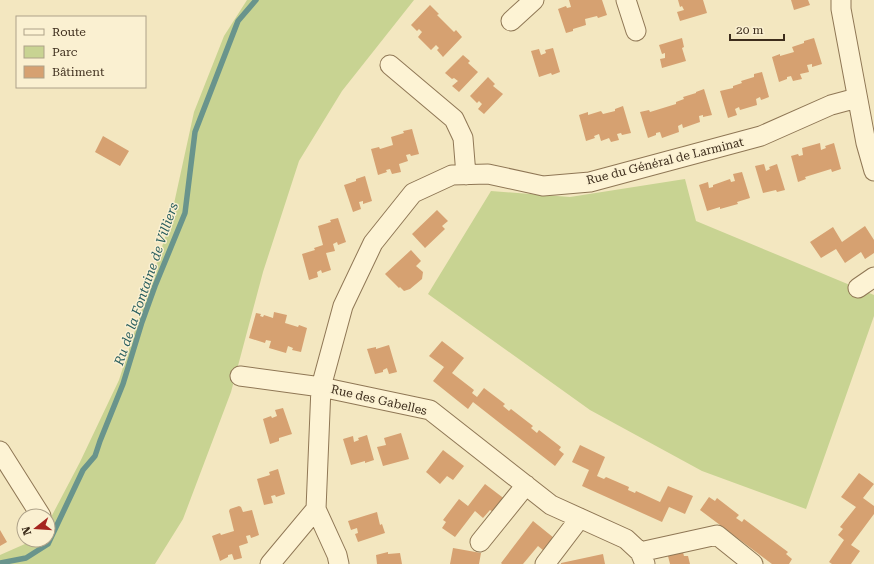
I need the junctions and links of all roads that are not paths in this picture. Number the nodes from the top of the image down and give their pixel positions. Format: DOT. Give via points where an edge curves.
graph roads {
  1 [pos="534,0"];
  2 [pos="626,0"];
  3 [pos="841,0"];
  4 [pos="511,21"];
  5 [pos="636,31"];
  6 [pos="390,65"];
  7 [pos="857,98"];
  8 [pos="874,170"];
  9 [pos="466,175"];
  10 [pos="874,277"];
  11 [pos="858,288"];
  12 [pos="240,376"];
  13 [pos="321,387"];
  14 [pos="0,451"];
  15 [pos="526,485"];
  16 [pos="36,508"];
  17 [pos="316,508"];
  18 [pos="580,518"];
  19 [pos="480,542"];
  20 [pos="642,558"];
  21 [pos="270,564"];
  22 [pos="339,564"];
  23 [pos="545,564"];
  24 [pos="753,564"];
  1 -- 4 [label="street"];
  2 -- 5 [label="street"];
  3 -- 7 [label="street"];
  6 -- 9 [label="street" via="454,119 463,138"];
  7 -- 8 [label="street"];
  7 -- 9 [label="street, Rue du Général de Larminat" via="831,105 761,136 590,182 543,186 488,174"];
  9 -- 13 [label="street, Rue du Général de Larminat" via="452,175 413,193 373,244 343,306"];
  10 -- 11 [label="street"];
  12 -- 13 [label="street, Rue des Gabelles"];
  13 -- 15 [label="street, Rue des Gabelles" via="430,410"];
  13 -- 17 [label="street, Rue du Général de Larminat"];
  14 -- 16 [label="street"];
  15 -- 18 [label="street, Rue des Gabelles" via="551,505"];
  15 -- 19 [label="street"];
  17 -- 21 [label="street"];
  17 -- 22 [label="street, Rue du Général de Larminat"];
  18 -- 20 [label="street, Rue des Gabelles" via="626,539"];
  18 -- 23 [label="street"];
  20 -- 24 [label="street, Rue des Gabelles" via="717,535"];
}
